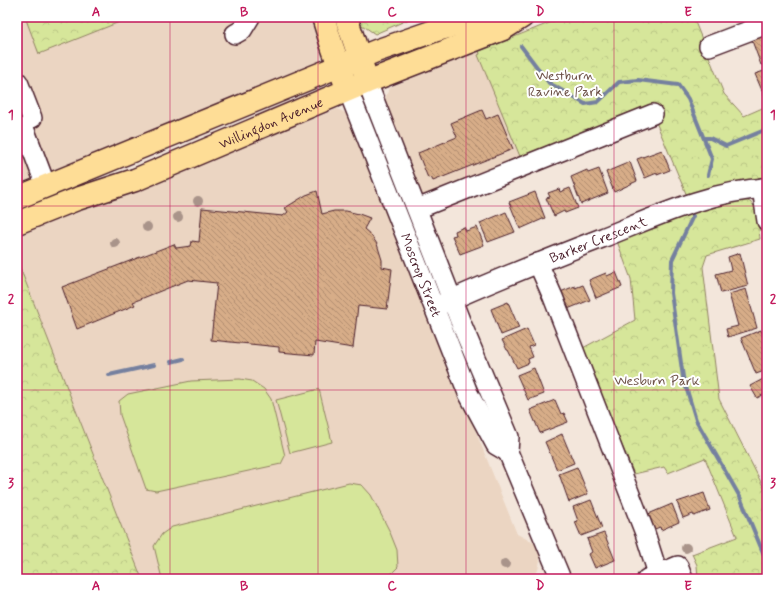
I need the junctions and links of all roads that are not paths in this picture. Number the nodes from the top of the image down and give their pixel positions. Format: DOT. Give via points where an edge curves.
graph roads {
  1 [pos="250,17"];
  2 [pos="323,17"];
  3 [pos="346,17"];
  4 [pos="485,17"];
  5 [pos="522,17"];
  6 [pos="767,24"];
  7 [pos="235,34"];
  8 [pos="709,46"];
  9 [pos="359,58"];
  10 [pos="339,66"];
  11 [pos="18,82"];
  12 [pos="368,82"];
  13 [pos="348,90"];
  14 [pos="653,114"];
  15 [pos="46,186"];
  16 [pos="764,188"];
  17 [pos="17,198"];
  18 [pos="417,208"];
  19 [pos="767,221"];
  20 [pos="17,223"];
  21 [pos="538,263"];
  22 [pos="452,299"];
  23 [pos="434,308"];
  24 [pos="508,452"];
  25 [pos="652,577"];
  26 [pos="556,578"];
  27 [pos="683,579"];
  1 -- 7 [label="street" via="242,30"];
  2 -- 10 [label="main road"];
  3 -- 9 [label="main road"];
  4 -- 9 [label="main road, Willingdon Avenue" via="434,31"];
  5 -- 12 [label="main road, Willingdon Avenue" via="503,29"];
  6 -- 8 [label="street"];
  9 -- 10 [label="main road, Willingdon Avenue"];
  9 -- 12 [label="main road"];
  10 -- 13 [label="main road"];
  10 -- 15 [label="main road, Willingdon Avenue"];
  11 -- 15 [label="street"];
  12 -- 13 [label="main road, Willingdon Avenue"];
  12 -- 18 [label="street, Moscrop Street"];
  13 -- 20 [label="main road, Willingdon Avenue" via="135,180"];
  13 -- 23 [label="street, Moscrop Street"];
  14 -- 18 [label="street"];
  15 -- 17 [label="main road, Willingdon Avenue"];
  16 -- 19 [label="street"];
  16 -- 21 [label="street, Barker Crescent" via="691,203"];
  18 -- 22 [label="street, Moscrop Street"];
  21 -- 22 [label="street, Barker Crescent"];
  21 -- 25 [label="street" via="645,533"];
  22 -- 23 [label="street, Barker Crescent"];
  22 -- 24 [label="street, Moscrop Street" via="509,437"];
  23 -- 24 [label="street, Moscrop Street" via="472,402 496,445"];
  24 -- 26 [label="street, Moscrop Street"];
  25 -- 27 [label="street" via="678,566"];
}
